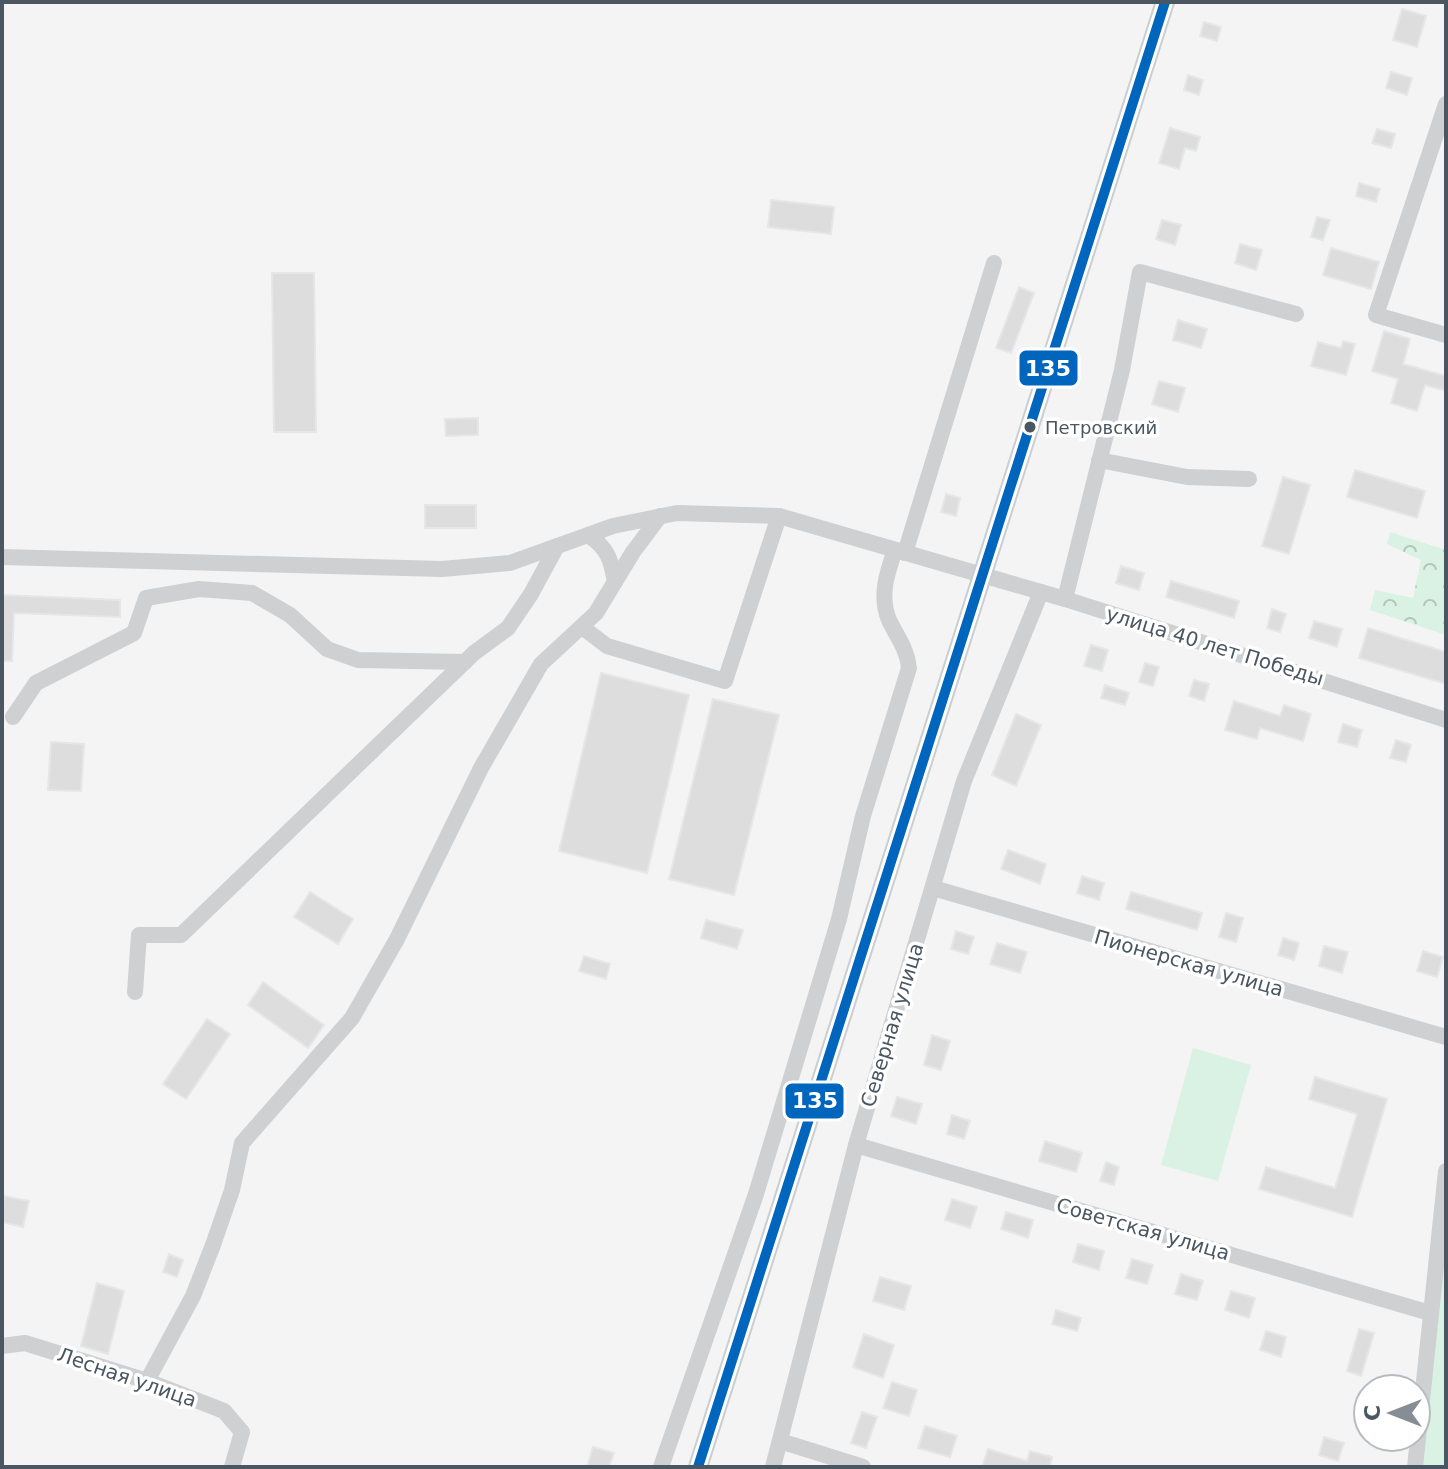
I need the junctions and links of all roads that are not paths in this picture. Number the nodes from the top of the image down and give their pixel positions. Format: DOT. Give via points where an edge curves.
graph roads {
  1 [pos="1165,2"];
  2 [pos="1446,104"];
  3 [pos="994,263"];
  4 [pos="1296,314"];
  5 [pos="1446,335"];
  6 [pos="1099,460"];
  7 [pos="1249,479"];
  8 [pos="660,516"];
  9 [pos="779,516"];
  10 [pos="588,535"];
  11 [pos="557,546"];
  12 [pos="900,551"];
  13 [pos="2,557"];
  14 [pos="984,575"];
  15 [pos="615,582"];
  16 [pos="1041,592"];
  17 [pos="1065,599"];
  18 [pos="582,627"];
  19 [pos="465,662"];
  20 [pos="13,717"];
  21 [pos="1446,720"];
  22 [pos="933,888"];
  23 [pos="135,992"];
  24 [pos="1446,1037"];
  25 [pos="856,1145"];
  26 [pos="1446,1171"];
  27 [pos="1430,1313"];
  28 [pos="2,1346"];
  29 [pos="147,1381"];
  30 [pos="780,1441"];
  31 [pos="232,1467"];
  32 [pos="661,1467"];
  33 [pos="698,1467"];
  34 [pos="773,1467"];
  35 [pos="863,1467"];
  36 [pos="1415,1467"];
  1 -- 14 [label="main road"];
  2 -- 5 [label="street" via="1376,315"];
  3 -- 12 [label="street"];
  4 -- 6 [label="street" via="1140,272"];
  6 -- 7 [label="street" via="1187,477"];
  6 -- 17 [label="street"];
  8 -- 9 [label="street, улица 40 лет Победы"];
  8 -- 10 [label="street, улица 40 лет Победы"];
  8 -- 15 [label="street"];
  9 -- 12 [label="street, улица 40 лет Победы"];
  9 -- 18 [label="street" via="725,681 607,646"];
  10 -- 11 [label="street, улица 40 лет Победы"];
  10 -- 15 [label="street" via="611,558"];
  11 -- 13 [label="street, улица 40 лет Победы" via="510,563 442,569"];
  11 -- 19 [label="street" via="508,628"];
  12 -- 14 [label="street, улица 40 лет Победы"];
  12 -- 32 [label="street" via="885,579 884,595 909,668 756,1194"];
  14 -- 16 [label="street, улица 40 лет Победы"];
  14 -- 33 [label="main road"];
  15 -- 18 [label="street"];
  16 -- 17 [label="street, улица 40 лет Победы"];
  16 -- 22 [label="street, Северная улица" via="964,781"];
  17 -- 21 [label="street, улица 40 лет Победы"];
  18 -- 29 [label="street" via="541,664 352,1018 242,1143 232,1190 193,1296"];
  19 -- 20 [label="street" via="358,660 327,649 290,615 252,593 199,589 146,598 134,633 36,683"];
  19 -- 23 [label="street" via="181,935 139,935"];
  22 -- 24 [label="street, Пионерская улица"];
  22 -- 25 [label="street, Северная улица"];
  25 -- 27 [label="street, Советская улица"];
  25 -- 30 [label="street, Северная улица"];
  26 -- 27 [label="street"];
  27 -- 36 [label="street"];
  28 -- 29 [label="street, Лесная улица" via="25,1343"];
  29 -- 31 [label="street, Лесная улица" via="224,1411 242,1432"];
  30 -- 34 [label="street, Северная улица"];
  30 -- 35 [label="street"];
}
